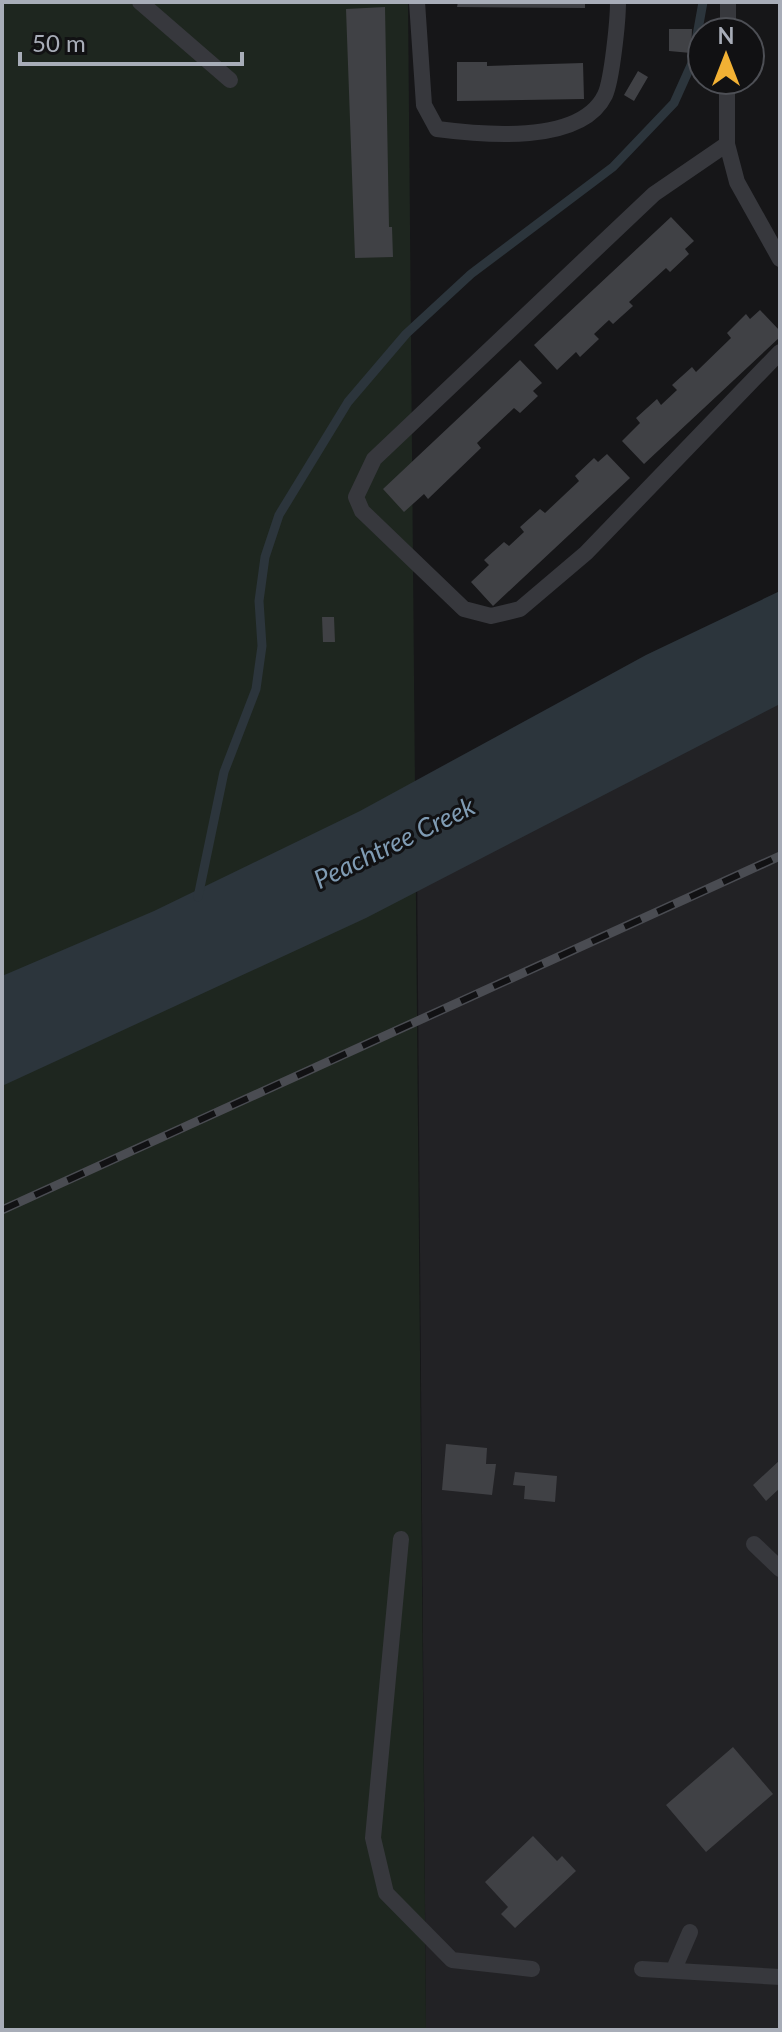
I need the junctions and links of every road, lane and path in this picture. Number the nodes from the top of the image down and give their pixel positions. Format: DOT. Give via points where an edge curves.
graph roads {
  1 [pos="140,2"];
  2 [pos="417,2"];
  3 [pos="618,2"];
  4 [pos="230,80"];
  5 [pos="727,96"];
  6 [pos="727,144"];
  7 [pos="780,259"];
  8 [pos="780,352"];
  9 [pos="401,1539"];
  10 [pos="754,1544"];
  11 [pos="780,1569"];
  12 [pos="690,1932"];
  13 [pos="532,1969"];
  14 [pos="642,1969"];
  15 [pos="674,1969"];
  16 [pos="780,1977"];
  1 -- 4 [label="lane"];
  2 -- 3 [label="lane" via="424,105 437,129 474,133 531,133 583,121 605,95"];
  5 -- 6 [label="lane"];
  6 -- 7 [label="lane" via="737,182"];
  6 -- 8 [label="lane" via="654,194 374,459 356,497 362,511 464,609 491,616 520,609 586,553"];
  9 -- 13 [label="lane" via="373,1838 386,1893 452,1960"];
  10 -- 11 [label="lane"];
  12 -- 15 [label="lane"];
  14 -- 15 [label="lane"];
  15 -- 16 [label="lane"];
}
